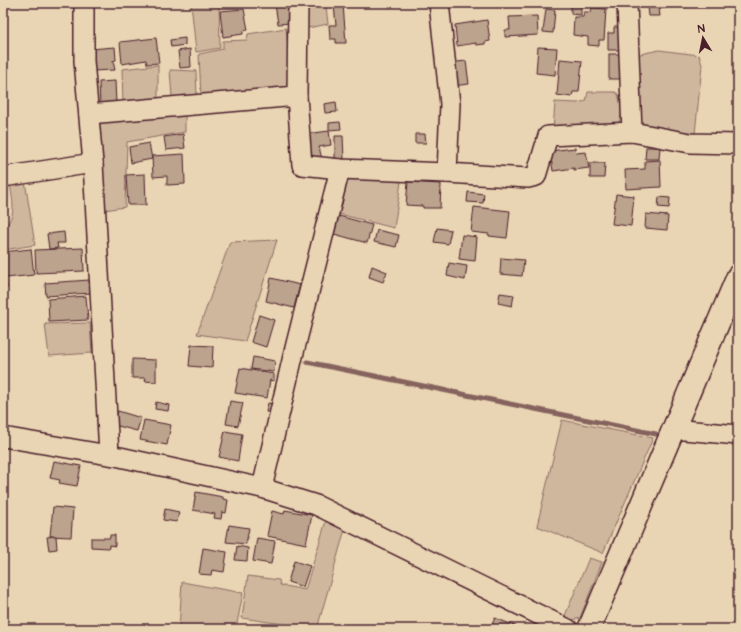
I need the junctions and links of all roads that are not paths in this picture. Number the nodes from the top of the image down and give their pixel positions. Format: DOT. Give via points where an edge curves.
graph roads {
  1 [pos="84,3"];
  2 [pos="298,3"];
  3 [pos="439,3"];
  4 [pos="627,3"];
  5 [pos="297,96"];
  6 [pos="89,114"];
  7 [pos="632,132"];
  8 [pos="738,144"];
  9 [pos="93,164"];
  10 [pos="340,169"];
  11 [pos="447,173"];
  12 [pos="3,177"];
  13 [pos="738,276"];
  14 [pos="673,429"];
  15 [pos="738,435"];
  16 [pos="3,438"];
  17 [pos="109,454"];
  18 [pos="262,488"];
  19 [pos="568,629"];
  20 [pos="589,629"];
  1 -- 6 [label="street" via="84,61"];
  2 -- 5 [label="street"];
  3 -- 11 [label="street" via="450,104"];
  4 -- 7 [label="street"];
  5 -- 6 [label="street"];
  5 -- 10 [label="street" via="302,165"];
  6 -- 9 [label="street"];
  7 -- 8 [label="street" via="690,143"];
  7 -- 11 [label="street" via="548,136 536,176 528,178"];
  9 -- 12 [label="street"];
  9 -- 17 [label="street"];
  10 -- 11 [label="street"];
  10 -- 18 [label="street"];
  13 -- 14 [label="street"];
  14 -- 15 [label="street"];
  14 -- 20 [label="street"];
  16 -- 17 [label="street"];
  17 -- 18 [label="street"];
  18 -- 19 [label="street" via="316,506"];
}
